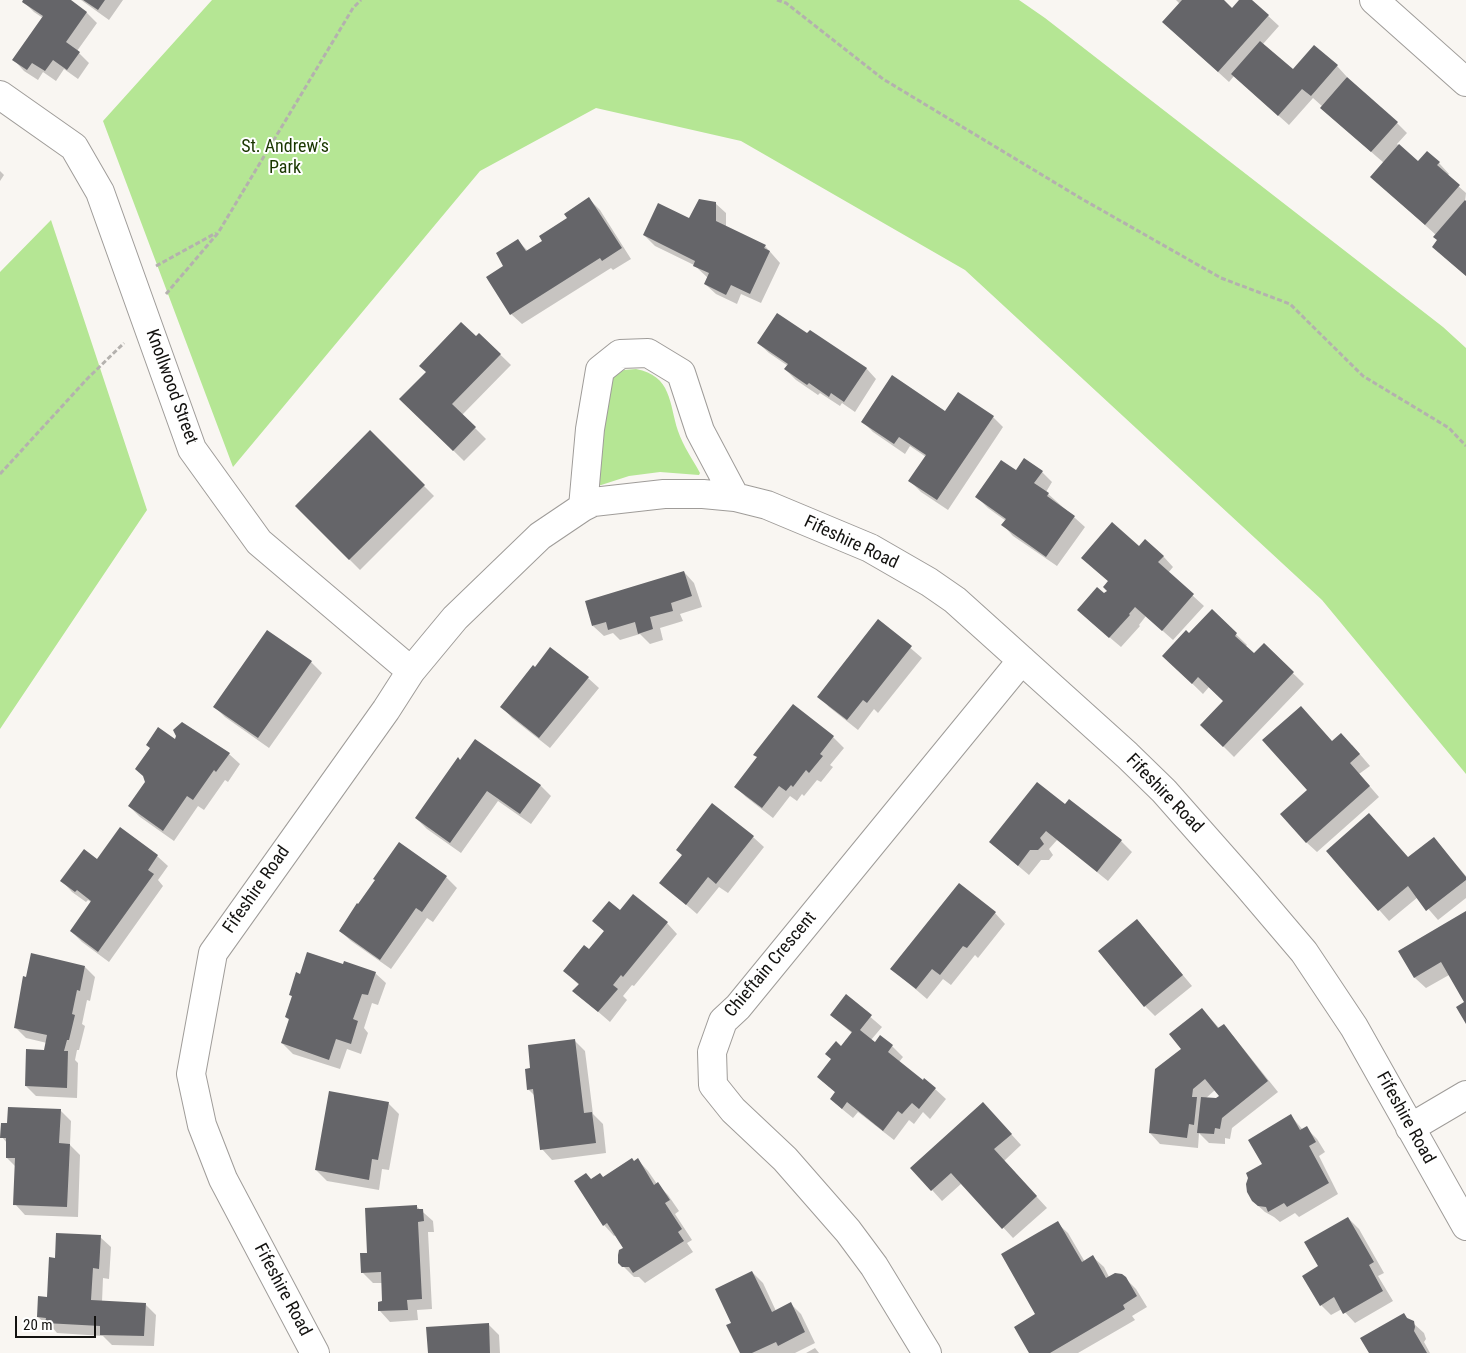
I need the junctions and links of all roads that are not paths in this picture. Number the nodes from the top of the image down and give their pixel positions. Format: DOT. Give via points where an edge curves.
graph roads {
  1 [pos="1374,0"];
  2 [pos="1466,82"];
  3 [pos="0,95"];
  4 [pos="735,497"];
  5 [pos="583,507"];
  6 [pos="1022,660"];
  7 [pos="411,671"];
  8 [pos="1466,1096"];
  9 [pos="1410,1128"];
  10 [pos="1466,1226"];
  11 [pos="316,1353"];
  12 [pos="927,1353"];
  1 -- 2 [label="street"];
  3 -- 7 [label="street, Knollwood Street" via="74,147 100,192 192,448 242,519 259,542"];
  4 -- 5 [label="street, Fifeshire Road" via="664,494 593,502"];
  4 -- 5 [label="street" via="700,431 681,374 648,353 620,354 600,370 590,429"];
  4 -- 6 [label="street, Fifeshire Road" via="767,506 879,553 955,600"];
  5 -- 7 [label="street, Fifeshire Road" via="540,536 455,618"];
  6 -- 9 [label="street, Fifeshire Road" via="1164,791 1304,952 1354,1027"];
  6 -- 12 [label="street, Chieftain Crescent" via="738,1007 723,1021 712,1052 713,1085 733,1110 785,1159 848,1231 874,1266"];
  7 -- 11 [label="street, Fifeshire Road" via="213,953 191,1074 202,1125 223,1179"];
  8 -- 9 [label="street"];
  9 -- 10 [label="street, Fifeshire Road"];
}
